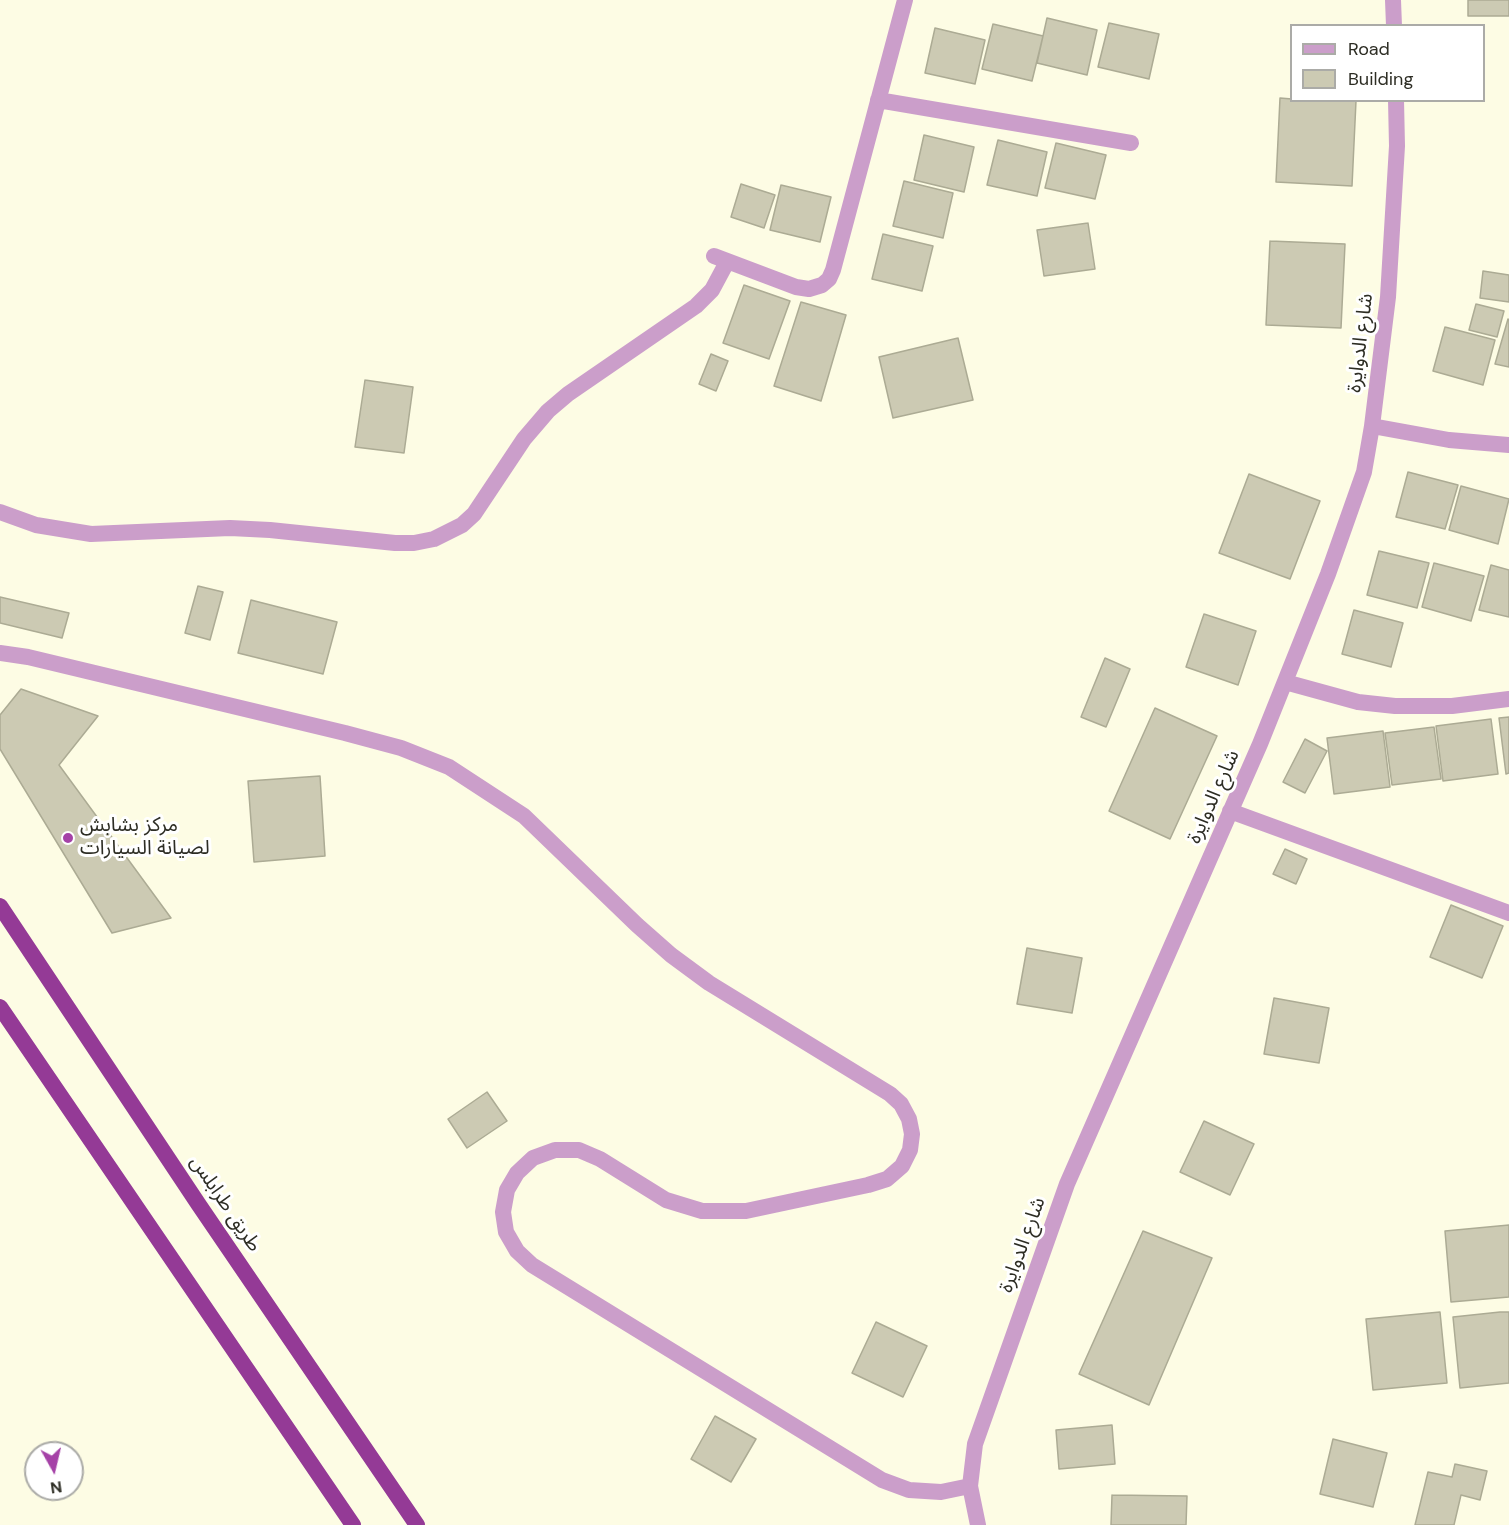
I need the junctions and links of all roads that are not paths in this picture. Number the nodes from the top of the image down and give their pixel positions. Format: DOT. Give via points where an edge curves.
graph roads {
  1 [pos="905,0"];
  2 [pos="1393,0"];
  3 [pos="1394,24"];
  4 [pos="878,100"];
  5 [pos="1396,102"];
  6 [pos="1131,143"];
  7 [pos="1372,426"];
  8 [pos="1509,445"];
  9 [pos="0,512"];
  10 [pos="0,653"];
  11 [pos="1285,682"];
  12 [pos="1509,699"];
  13 [pos="1230,811"];
  14 [pos="0,906"];
  15 [pos="1509,913"];
  16 [pos="0,1007"];
  17 [pos="970,1486"];
  18 [pos="353,1525"];
  19 [pos="417,1525"];
  20 [pos="978,1525"];
  1 -- 4 [label="street"];
  2 -- 3 [label="street"];
  4 -- 6 [label="street"];
  4 -- 9 [label="street" via="829,279 809,289 796,287 720,259 712,290 696,306 575,388 548,411 474,514 434,539 395,543 230,528 91,534 36,525"];
  5 -- 7 [label="street, شارع الدوايرة" via="1388,297"];
  7 -- 8 [label="street" via="1449,440"];
  7 -- 11 [label="street, شارع الدوايرة" via="1364,472"];
  10 -- 17 [label="street" via="345,733 450,767 524,816 637,925 709,984 891,1095 901,1104 912,1134 902,1166 887,1179 746,1211 702,1211 666,1200 579,1150 555,1150 533,1158 517,1173 507,1190 503,1212 506,1232 517,1251 532,1265 882,1480 909,1490 941,1492"];
  11 -- 12 [label="street" via="1358,702 1395,706 1452,706"];
  11 -- 13 [label="street, شارع الدوايرة"];
  13 -- 15 [label="street"];
  13 -- 17 [label="street, شارع الدوايرة" via="1067,1184 975,1444"];
  14 -- 19 [label="highway, طريق طرابلس"];
  16 -- 18 [label="highway"];
  17 -- 20 [label="street, شارع الدوايرة"];
}
